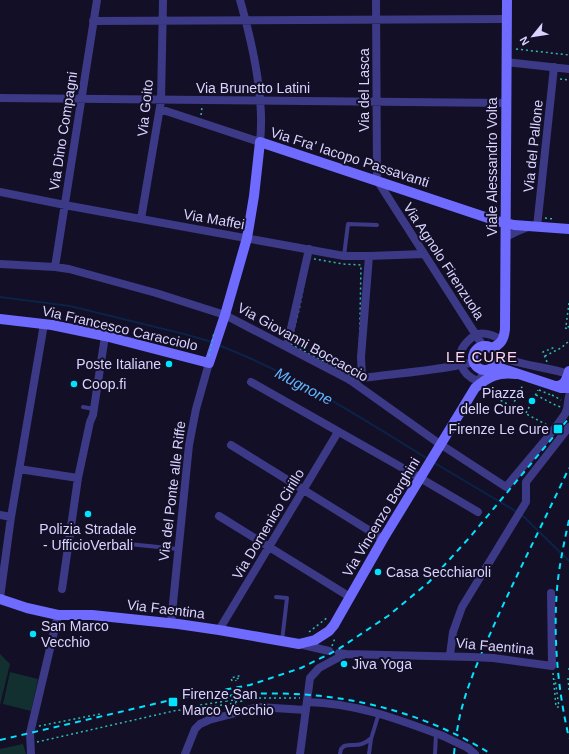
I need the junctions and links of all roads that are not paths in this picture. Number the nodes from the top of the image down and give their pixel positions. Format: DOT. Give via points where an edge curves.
graph roads {
  1 [pos="96,0"];
  2 [pos="163,0"];
  3 [pos="240,0"];
  4 [pos="376,0"];
  5 [pos="507,0"];
  6 [pos="506,19"];
  7 [pos="246,20"];
  8 [pos="376,20"];
  9 [pos="93,21"];
  10 [pos="163,21"];
  11 [pos="506,62"];
  12 [pos="554,67"];
  13 [pos="569,69"];
  14 [pos="0,98"];
  15 [pos="81,100"];
  16 [pos="259,101"];
  17 [pos="378,102"];
  18 [pos="506,104"];
  19 [pos="161,105"];
  20 [pos="260,142"];
  21 [pos="377,180"];
  22 [pos="0,192"];
  23 [pos="65,205"];
  24 [pos="141,218"];
  25 [pos="506,223"];
  26 [pos="377,225"];
  27 [pos="535,227"];
  28 [pos="569,229"];
  29 [pos="506,237"];
  30 [pos="247,238"];
  31 [pos="309,249"];
  32 [pos="424,254"];
  33 [pos="344,256"];
  34 [pos="369,256"];
  35 [pos="0,264"];
  36 [pos="55,267"];
  37 [pos="225,315"];
  38 [pos="0,319"];
  39 [pos="44,324"];
  40 [pos="476,335"];
  41 [pos="105,336"];
  42 [pos="503,337"];
  43 [pos="287,346"];
  44 [pos="490,357"];
  45 [pos="210,358"];
  46 [pos="474,362"];
  47 [pos="461,365"];
  48 [pos="569,373"];
  49 [pos="361,375"];
  50 [pos="517,379"];
  51 [pos="350,380"];
  52 [pos="251,382"];
  53 [pos="480,387"];
  54 [pos="553,390"];
  55 [pos="569,392"];
  56 [pos="83,407"];
  57 [pos="94,409"];
  58 [pos="569,427"];
  59 [pos="338,432"];
  60 [pos="231,445"];
  61 [pos="441,445"];
  62 [pos="19,469"];
  63 [pos="423,475"];
  64 [pos="78,478"];
  65 [pos="304,490"];
  66 [pos="478,512"];
  67 [pos="0,515"];
  68 [pos="219,516"];
  69 [pos="11,517"];
  70 [pos="383,539"];
  71 [pos="119,543"];
  72 [pos="269,547"];
  73 [pos="178,549"];
  74 [pos="3,561"];
  75 [pos="62,589"];
  76 [pos="551,593"];
  77 [pos="276,597"];
  78 [pos="350,597"];
  79 [pos="0,599"];
  80 [pos="58,615"];
  81 [pos="171,623"];
  82 [pos="219,630"];
  83 [pos="282,641"];
  84 [pos="299,644"];
  85 [pos="329,651"];
  86 [pos="450,656"];
  87 [pos="306,703"];
  88 [pos="379,713"];
  89 [pos="440,735"];
  90 [pos="371,739"];
  91 [pos="360,745"];
  92 [pos="471,751"];
  93 [pos="31,754"];
  94 [pos="185,754"];
  95 [pos="300,754"];
  96 [pos="340,754"];
  97 [pos="369,754"];
  98 [pos="435,754"];
  1 -- 9 [label="street, Via Dino Compagni"];
  2 -- 10 [label="street, Via Goito"];
  3 -- 7 [label="street"];
  4 -- 8 [label="street, Via del Lasca"];
  5 -- 6 [label="street, Viale Alessandro Volta"];
  6 -- 8 [label="street"];
  6 -- 11 [label="street, Viale Alessandro Volta"];
  7 -- 8 [label="street"];
  7 -- 10 [label="street"];
  7 -- 16 [label="street"];
  8 -- 17 [label="street, Via del Lasca"];
  9 -- 10 [label="street"];
  9 -- 15 [label="street, Via Dino Compagni"];
  10 -- 19 [label="street, Via Goito"];
  11 -- 12 [label="street"];
  11 -- 18 [label="street, Viale Alessandro Volta"];
  12 -- 13 [label="street"];
  12 -- 27 [label="street, Via del Pallone"];
  14 -- 15 [label="street, Via Brunetto Latini"];
  15 -- 19 [label="street, Via Brunetto Latini"];
  15 -- 23 [label="street, Via Dino Compagni"];
  16 -- 17 [label="street, Via Brunetto Latini"];
  16 -- 19 [label="street, Via Brunetto Latini"];
  16 -- 20 [label="street"];
  17 -- 18 [label="street, Via Brunetto Latini"];
  17 -- 21 [label="street, Via del Lasca"];
  18 -- 25 [label="street, Viale Alessandro Volta"];
  19 -- 20 [label="street, Via Fra' Iacopo Passavanti"];
  19 -- 24 [label="street, Via Goito"];
  20 -- 21 [label="street, Via Fra' Iacopo Passavanti"];
  20 -- 30 [label="street"];
  21 -- 25 [label="street, Via Fra' Iacopo Passavanti"];
  21 -- 32 [label="street, Via Agnolo Firenzuola"];
  22 -- 23 [label="street, Via Maffei"];
  23 -- 24 [label="street, Via Maffei"];
  23 -- 36 [label="street, Via Dino Compagni"];
  24 -- 30 [label="street, Via Maffei"];
  25 -- 27 [label="street, Via Fra' Iacopo Passavanti"];
  25 -- 29 [label="street, Viale Alessandro Volta"];
  26 -- 33 [label="lane" via="348,224"];
  27 -- 28 [label="street, Via Fra' Iacopo Passavanti"];
  27 -- 29 [label="street, Via Fra' Iacopo Passavanti"];
  29 -- 42 [label="street, Viale Alessandro Volta"];
  30 -- 31 [label="street, Via Maffei"];
  30 -- 37 [label="street"];
  31 -- 33 [label="street, Via Maffei"];
  31 -- 43 [label="street"];
  32 -- 34 [label="street, Via Maffei"];
  32 -- 40 [label="street, Via Agnolo Firenzuola"];
  33 -- 34 [label="street, Via Maffei"];
  34 -- 49 [label="street"];
  35 -- 36 [label="street, Via Giovanni Boccaccio"];
  36 -- 37 [label="street, Via Giovanni Boccaccio" via="156,293"];
  37 -- 43 [label="street, Via Giovanni Boccaccio"];
  37 -- 45 [label="street" via="216,334"];
  38 -- 39 [label="street, Via Francesco Caracciolo"];
  39 -- 41 [label="street, Via Francesco Caracciolo"];
  39 -- 62 [label="street" via="34,402"];
  40 -- 42 [label="street"];
  40 -- 44 [label="street"];
  40 -- 47 [label="street" via="463,347"];
  41 -- 45 [label="street, Via Francesco Caracciolo"];
  41 -- 57 [label="street"];
  42 -- 44 [label="street"];
  43 -- 51 [label="street, Via Giovanni Boccaccio"];
  44 -- 46 [label="street" via="478,368"];
  44 -- 46 [label="street" via="478,349"];
  44 -- 48 [label="street"];
  44 -- 50 [label="street"];
  44 -- 53 [label="street"];
  45 -- 73 [label="street, Via del Ponte alle Riffe" via="191,432"];
  46 -- 47 [label="street"];
  47 -- 49 [label="street"];
  47 -- 53 [label="street"];
  48 -- 54 [label="street" via="562,385"];
  49 -- 51 [label="street"];
  50 -- 53 [label="street" via="504,373 486,379"];
  50 -- 54 [label="street"];
  51 -- 61 [label="street, Via Giovanni Boccaccio"];
  52 -- 59 [label="street"];
  53 -- 61 [label="street, Via Vincenzo Borghini"];
  54 -- 55 [label="street"];
  55 -- 61 [label="street, Via Giovanni Boccaccio" via="566,411 506,487"];
  56 -- 57 [label="lane"];
  57 -- 64 [label="street"];
  58 -- 86 [label="street" via="526,482 526,502 462,607 452,632"];
  59 -- 63 [label="street"];
  59 -- 65 [label="street, Via Domenico Cirillo"];
  60 -- 65 [label="street"];
  61 -- 63 [label="street, Via Vincenzo Borghini"];
  62 -- 64 [label="street"];
  62 -- 69 [label="street"];
  63 -- 66 [label="street"];
  63 -- 70 [label="street, Via Vincenzo Borghini"];
  64 -- 75 [label="street"];
  65 -- 70 [label="street"];
  65 -- 72 [label="street, Via Domenico Cirillo"];
  67 -- 69 [label="street"];
  68 -- 72 [label="street"];
  69 -- 74 [label="street"];
  70 -- 78 [label="street, Via Vincenzo Borghini"];
  71 -- 73 [label="lane"];
  72 -- 78 [label="street"];
  72 -- 82 [label="street, Via Domenico Cirillo"];
  73 -- 81 [label="street, Via del Ponte alle Riffe"];
  74 -- 79 [label="street"];
  76 -- 86 [label="street, Via Faentina, bridge" via="552,666 493,658"];
  77 -- 83 [label="lane" via="287,598"];
  78 -- 84 [label="street, Via Vincenzo Borghini" via="329,631 314,641"];
  79 -- 80 [label="street, Via Faentina"];
  80 -- 81 [label="street, Via Faentina" via="92,615"];
  80 -- 93 [label="street" via="32,728"];
  81 -- 82 [label="street, Via Faentina"];
  82 -- 83 [label="street, Via Faentina"];
  83 -- 84 [label="street, Via Faentina"];
  84 -- 85 [label="street, Via Faentina"];
  86 -- 87 [label="street, Via Faentina" via="342,654 314,672 309,679"];
  87 -- 88 [label="street" via="344,705"];
  87 -- 94 [label="street" via="258,706 209,720 195,729"];
  87 -- 95 [label="street"];
  88 -- 89 [label="street"];
  88 -- 90 [label="lane"];
  89 -- 92 [label="street, bridge"];
  89 -- 98 [label="lane"];
  90 -- 91 [label="lane"];
  90 -- 97 [label="lane"];
  91 -- 96 [label="lane" via="344,746"];
  91 -- 97 [label="lane"];
}
